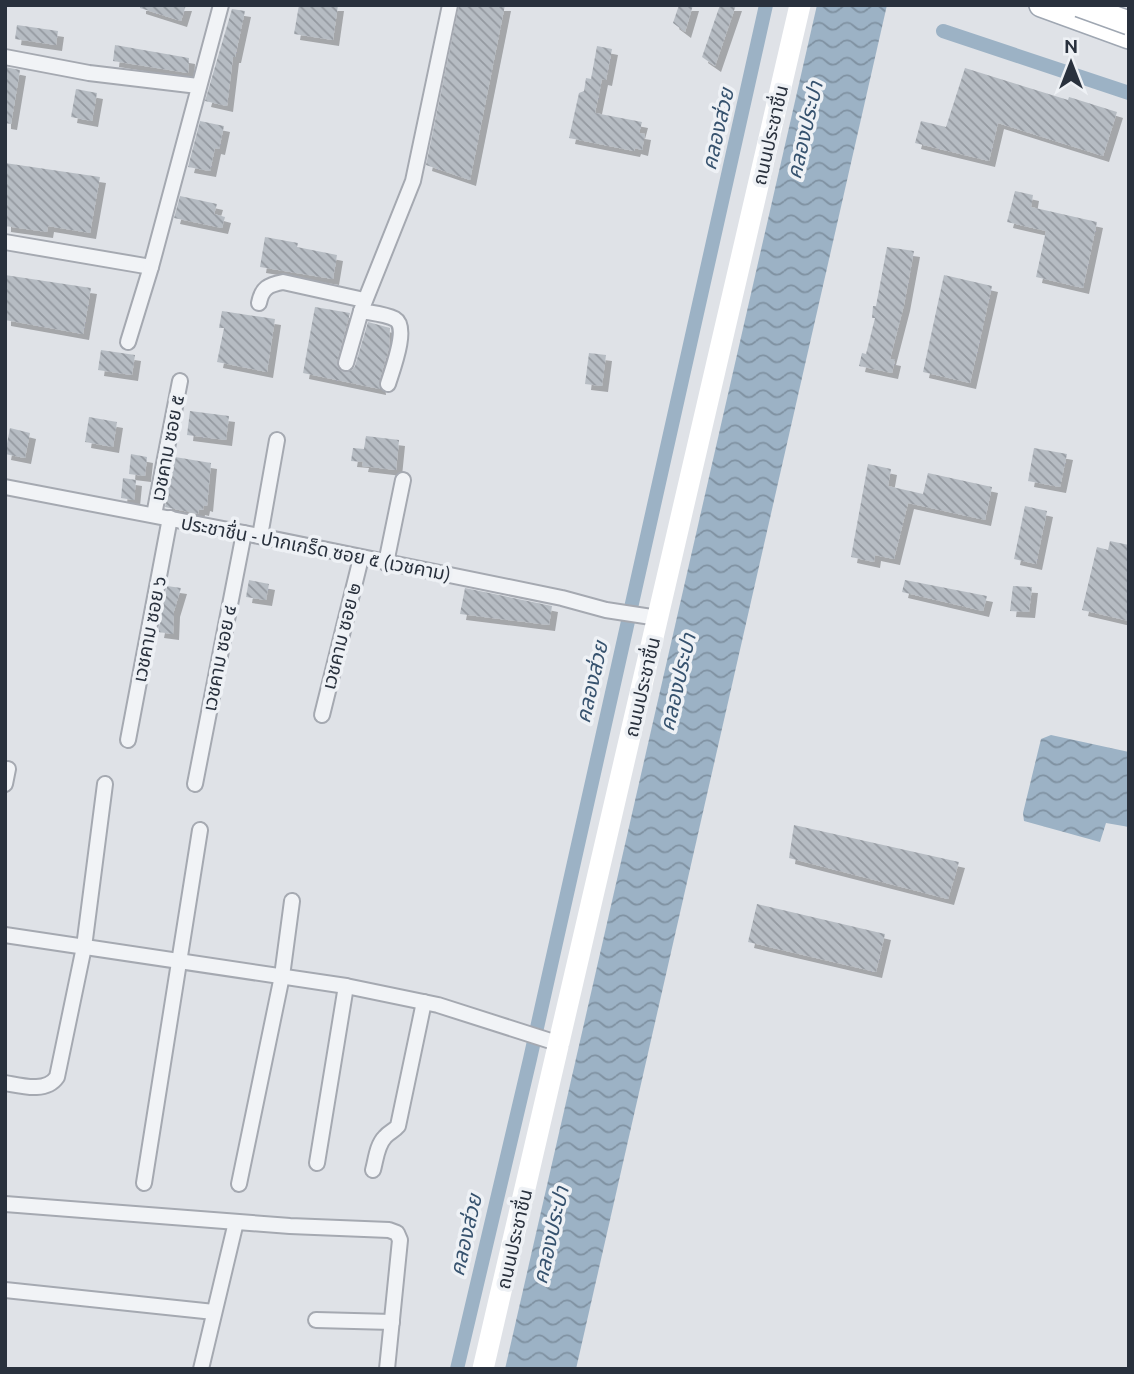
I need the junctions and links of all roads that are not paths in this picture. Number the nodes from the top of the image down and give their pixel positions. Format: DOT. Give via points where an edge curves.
graph roads {
  1 [pos="221,5"];
  2 [pos="450,5"];
  3 [pos="800,5"];
  4 [pos="1041,5"];
  5 [pos="1096,5"];
  6 [pos="1071,9"];
  7 [pos="1129,23"];
  8 [pos="1129,37"];
  9 [pos="5,57"];
  10 [pos="198,86"];
  11 [pos="5,243"];
  12 [pos="151,267"];
  13 [pos="259,303"];
  14 [pos="363,305"];
  15 [pos="128,342"];
  16 [pos="346,363"];
  17 [pos="180,381"];
  18 [pos="388,384"];
  19 [pos="277,440"];
  20 [pos="402,480"];
  21 [pos="5,487"];
  22 [pos="154,515"];
  23 [pos="170,518"];
  24 [pos="244,533"];
  25 [pos="260,536"];
  26 [pos="361,558"];
  27 [pos="386,563"];
  28 [pos="653,617"];
  29 [pos="321,715"];
  30 [pos="128,740"];
  31 [pos="195,784"];
  32 [pos="105,785"];
  33 [pos="200,830"];
  34 [pos="292,901"];
  35 [pos="5,935"];
  36 [pos="84,947"];
  37 [pos="180,961"];
  38 [pos="282,976"];
  39 [pos="346,986"];
  40 [pos="424,1002"];
  41 [pos="555,1043"];
  42 [pos="5,1083"];
  43 [pos="317,1163"];
  44 [pos="373,1170"];
  45 [pos="144,1182"];
  46 [pos="239,1184"];
  47 [pos="5,1204"];
  48 [pos="236,1222"];
  49 [pos="5,1290"];
  50 [pos="214,1312"];
  51 [pos="316,1320"];
  52 [pos="392,1322"];
  53 [pos="201,1369"];
  54 [pos="387,1369"];
  55 [pos="483,1369"];
  1 -- 10 [label="street"];
  2 -- 14 [label="street" via="413,181"];
  3 -- 28 [label="main road, ถนนประชาชื่น"];
  4 -- 6 [label="main road"];
  5 -- 6 [label="main road" via="1088,12"];
  6 -- 7 [label="main road, bridge"];
  6 -- 8 [label="main road"];
  9 -- 10 [label="street"];
  10 -- 12 [label="street"];
  11 -- 12 [label="street"];
  12 -- 15 [label="street"];
  13 -- 14 [label="street" via="261,291 283,282"];
  14 -- 16 [label="street"];
  14 -- 18 [label="street" via="400,325"];
  17 -- 22 [label="street, เวชคาม ซอย ๕"];
  19 -- 25 [label="street"];
  20 -- 27 [label="street"];
  21 -- 22 [label="street, ประชาชื่น - ปากเกร็ด ซอย ๕ (เวชคาม)"];
  22 -- 23 [label="street, ประชาชื่น - ปากเกร็ด ซอย ๕ (เวชคาม)"];
  23 -- 24 [label="street, ประชาชื่น - ปากเกร็ด ซอย ๕ (เวชคาม)"];
  23 -- 30 [label="street, เวชคาม ซอย ๖"];
  24 -- 25 [label="street, ประชาชื่น - ปากเกร็ด ซอย ๕ (เวชคาม)"];
  24 -- 31 [label="street, เวชคาม ซอย ๔"];
  25 -- 26 [label="street, ประชาชื่น - ปากเกร็ด ซอย ๕ (เวชคาม)"];
  26 -- 27 [label="street, ประชาชื่น - ปากเกร็ด ซอย ๕ (เวชคาม)"];
  26 -- 29 [label="street, เวชคาม ซอย ๒"];
  27 -- 28 [label="street, ประชาชื่น - ปากเกร็ด ซอย ๕ (เวชคาม)"];
  28 -- 41 [label="main road, ถนนประชาชื่น"];
  32 -- 36 [label="street"];
  33 -- 37 [label="street"];
  34 -- 38 [label="street"];
  35 -- 36 [label="street"];
  36 -- 37 [label="street"];
  36 -- 42 [label="street" via="57,1077 45,1086"];
  37 -- 38 [label="street"];
  37 -- 45 [label="street"];
  38 -- 39 [label="street"];
  38 -- 46 [label="street"];
  39 -- 40 [label="street"];
  39 -- 43 [label="street"];
  40 -- 41 [label="street"];
  40 -- 44 [label="street" via="398,1126 379,1146"];
  41 -- 55 [label="main road, ถนนประชาชื่น"];
  47 -- 48 [label="street"];
  48 -- 50 [label="street"];
  48 -- 52 [label="street" via="397,1233"];
  49 -- 50 [label="street"];
  50 -- 53 [label="street"];
  51 -- 52 [label="street"];
  52 -- 54 [label="street"];
}
